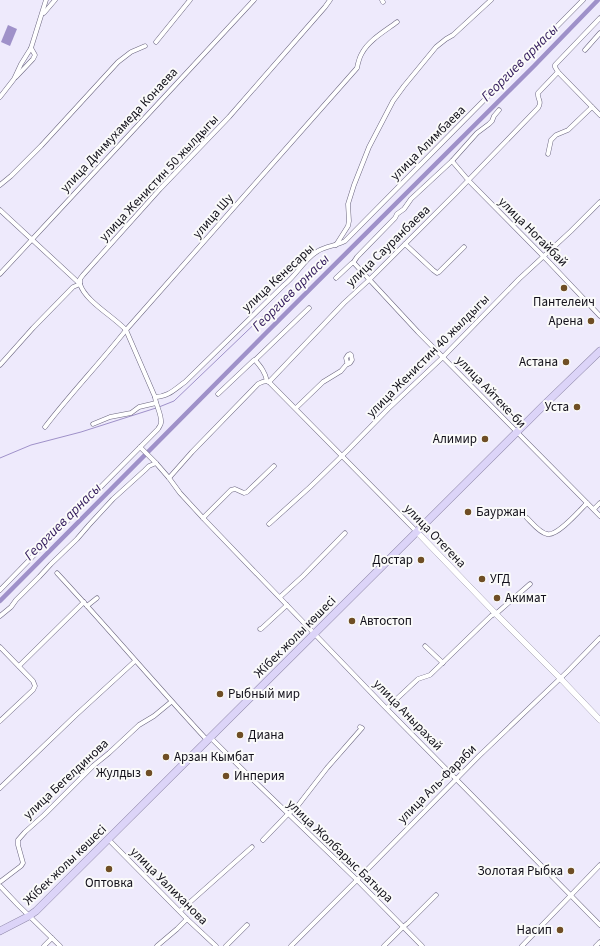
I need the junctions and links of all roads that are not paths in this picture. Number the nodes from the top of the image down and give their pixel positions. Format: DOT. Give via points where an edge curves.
graph roads {
  1 [pos="46,0"];
  2 [pos="55,0"];
  3 [pos="190,0"];
  4 [pos="254,0"];
  5 [pos="330,0"];
  6 [pos="491,0"];
  7 [pos="583,0"];
  8 [pos="42,14"];
  9 [pos="600,18"];
  10 [pos="397,22"];
  11 [pos="600,34"];
  12 [pos="156,42"];
  13 [pos="145,46"];
  14 [pos="31,48"];
  15 [pos="585,50"];
  16 [pos="558,72"];
  17 [pos="14,79"];
  18 [pos="0,97"];
  19 [pos="592,107"];
  20 [pos="499,110"];
  21 [pos="600,115"];
  22 [pos="548,154"];
  23 [pos="452,161"];
  24 [pos="469,181"];
  25 [pos="0,185"];
  26 [pos="600,202"];
  27 [pos="0,210"];
  28 [pos="32,240"];
  29 [pos="336,244"];
  30 [pos="405,244"];
  31 [pos="464,247"];
  32 [pos="543,256"];
  33 [pos="353,263"];
  34 [pos="0,274"];
  35 [pos="336,278"];
  36 [pos="369,280"];
  37 [pos="80,284"];
  38 [pos="309,308"];
  39 [pos="600,316"];
  40 [pos="126,330"];
  41 [pos="600,351"];
  42 [pos="443,357"];
  43 [pos="255,360"];
  44 [pos="348,364"];
  45 [pos="0,365"];
  46 [pos="268,382"];
  47 [pos="218,394"];
  48 [pos="155,397"];
  49 [pos="156,403"];
  50 [pos="296,408"];
  51 [pos="93,424"];
  52 [pos="45,427"];
  53 [pos="517,432"];
  54 [pos="140,448"];
  55 [pos="342,456"];
  56 [pos="155,462"];
  57 [pos="274,466"];
  58 [pos="169,478"];
  59 [pos="587,503"];
  60 [pos="600,503"];
  61 [pos="594,509"];
  62 [pos="600,516"];
  63 [pos="203,518"];
  64 [pos="527,518"];
  65 [pos="269,524"];
  66 [pos="417,532"];
  67 [pos="345,533"];
  68 [pos="57,573"];
  69 [pos="530,584"];
  70 [pos="0,590"];
  71 [pos="280,597"];
  72 [pos="96,598"];
  73 [pos="86,604"];
  74 [pos="287,605"];
  75 [pos="495,613"];
  76 [pos="0,616"];
  77 [pos="260,629"];
  78 [pos="315,634"];
  79 [pos="600,638"];
  80 [pos="425,646"];
  81 [pos="0,647"];
  82 [pos="135,661"];
  83 [pos="443,663"];
  84 [pos="19,666"];
  85 [pos="560,678"];
  86 [pos="171,702"];
  87 [pos="387,708"];
  88 [pos="600,720"];
  89 [pos="0,721"];
  90 [pos="360,727"];
  91 [pos="208,739"];
  92 [pos="456,779"];
  93 [pos="0,788"];
  94 [pos="288,814"];
  95 [pos="108,840"];
  96 [pos="263,840"];
  97 [pos="252,847"];
  98 [pos="600,865"];
  99 [pos="357,880"];
  100 [pos="0,882"];
  101 [pos="0,886"];
  102 [pos="436,895"];
  103 [pos="571,895"];
  104 [pos="180,911"];
  105 [pos="29,916"];
  106 [pos="187,919"];
  107 [pos="247,925"];
  108 [pos="600,925"];
  109 [pos="403,927"];
  110 [pos="0,931"];
  111 [pos="52,938"];
  112 [pos="600,942"];
  113 [pos="44,946"];
  114 [pos="60,946"];
  115 [pos="157,946"];
  116 [pos="216,946"];
  117 [pos="226,946"];
  118 [pos="291,946"];
  119 [pos="384,946"];
  120 [pos="422,946"];
  121 [pos="522,946"];
  122 [pos="596,946"];
  1 -- 8 [label="street"];
  2 -- 8 [label="street"];
  3 -- 12 [label="street"];
  4 -- 28 [label="street, улица Динмухамеда Конаева"];
  5 -- 37 [label="street, улица Женистин 50 жылдыгы" via="230,117 160,189 83,275"];
  6 -- 29 [label="street" via="436,47 393,101 369,147 348,204 348,226"];
  7 -- 29 [label="street, улица Алимбаева" via="344,241"];
  8 -- 14 [label="street"];
  9 -- 16 [label="street, улица Сауранбаева" via="555,64"];
  10 -- 40 [label="street, улица Шу" via="382,32 362,52 357,68"];
  11 -- 15 [label="street"];
  13 -- 25 [label="street" via="118,62 41,146"];
  14 -- 17 [label="street"];
  14 -- 17 [label="street" via="35,55 33,59"];
  16 -- 19 [label="street"];
  16 -- 24 [label="street, улица Сауранбаева" via="538,93 538,108"];
  17 -- 18 [label="street"];
  19 -- 21 [label="street"];
  19 -- 22 [label="street" via="568,130 551,140"];
  20 -- 23 [label="street" via="492,121 477,133"];
  23 -- 24 [label="street, улица Ногайбай"];
  23 -- 33 [label="street" via="411,199"];
  24 -- 30 [label="street, улица Сауранбаева"];
  24 -- 32 [label="street, улица Ногайбай"];
  26 -- 32 [label="street, улица Женистин 40 жылдыгы"];
  27 -- 28 [label="street"];
  28 -- 34 [label="street, улица Динмухамеда Конаева"];
  28 -- 37 [label="street"];
  29 -- 48 [label="street, улица Кенесары" via="318,251 311,257 291,280 184,382 168,395"];
  30 -- 31 [label="street" via="437,273"];
  30 -- 36 [label="street, улица Сауранбаева"];
  32 -- 39 [label="street, улица Ногайбай"];
  32 -- 42 [label="street, улица Женистин 40 жылдыгы"];
  33 -- 35 [label="street"];
  33 -- 36 [label="street, улица Айтеке-би"];
  36 -- 42 [label="street, улица Айтеке-би"];
  36 -- 46 [label="street, улица Сауранбаева"];
  37 -- 40 [label="street" via="90,299"];
  37 -- 45 [label="street, улица Женистин 50 жылдыгы" via="33,328"];
  38 -- 43 [label="street"];
  40 -- 48 [label="street"];
  40 -- 52 [label="street, улица Шу"];
  41 -- 53 [label="highway, Жібек жолы көшесі"];
  42 -- 53 [label="street, улица Айтеке-би"];
  42 -- 55 [label="street, улица Женистин 40 жылдыгы"];
  43 -- 46 [label="street, улица Отегена" via="265,372"];
  43 -- 47 [label="street"];
  44 -- 50 [label="street" via="323,382"];
  46 -- 50 [label="street, улица Отегена"];
  46 -- 58 [label="street, улица Сауранбаева" via="258,384"];
  48 -- 49 [label="street"];
  49 -- 51 [label="street"];
  49 -- 54 [label="street" via="161,423"];
  50 -- 55 [label="street, улица Отегена"];
  53 -- 59 [label="street, улица Айтеке-би"];
  53 -- 66 [label="highway, Жібек жолы көшесі"];
  54 -- 56 [label="street, улица Анырахай"];
  54 -- 70 [label="street"];
  55 -- 65 [label="street, улица Женистин 40 жылдыгы"];
  55 -- 66 [label="street, улица Отегена"];
  56 -- 58 [label="street, улица Анырахай"];
  56 -- 76 [label="street"];
  57 -- 63 [label="street" via="247,492 231,490"];
  58 -- 63 [label="street, улица Анырахай"];
  59 -- 61 [label="street, улица Айтеке-би"];
  59 -- 64 [label="street" via="563,526 550,534 540,530"];
  60 -- 61 [label="street"];
  61 -- 62 [label="street, улица Айтеке-би"];
  63 -- 71 [label="street, улица Анырахай"];
  66 -- 75 [label="main road, улица Отегена"];
  66 -- 78 [label="highway, Жібек жолы көшесі"];
  67 -- 71 [label="street"];
  68 -- 73 [label="street, улица Жолбарыс Батыра"];
  69 -- 75 [label="street"];
  71 -- 74 [label="street, улица Анырахай"];
  72 -- 73 [label="street"];
  73 -- 82 [label="street, улица Жолбарыс Батыра"];
  73 -- 84 [label="street"];
  74 -- 77 [label="street"];
  74 -- 78 [label="street, улица Анырахай"];
  75 -- 83 [label="street"];
  75 -- 85 [label="main road, улица Отегена"];
  78 -- 87 [label="street, улица Анырахай"];
  78 -- 91 [label="highway, Жібек жолы көшесі"];
  79 -- 85 [label="street, улица Аль-Фараби"];
  80 -- 83 [label="street"];
  81 -- 84 [label="street"];
  82 -- 86 [label="street, улица Жолбарыс Батыра"];
  82 -- 93 [label="street"];
  83 -- 87 [label="street" via="430,675 418,679"];
  84 -- 89 [label="street" via="33,681 35,688"];
  85 -- 88 [label="main road, улица Отегена"];
  85 -- 92 [label="street, улица Аль-Фараби"];
  86 -- 91 [label="street, улица Жолбарыс Батыра"];
  86 -- 100 [label="street, улица Бегелдинова" via="139,725 24,832 18,840 22,864"];
  87 -- 92 [label="street, улица Анырахай"];
  90 -- 94 [label="street" via="362,728 303,800"];
  91 -- 94 [label="street, улица Жолбарыс Батыра"];
  91 -- 95 [label="highway, Жібек жолы көшесі"];
  92 -- 99 [label="street, улица Аль-Фараби"];
  92 -- 103 [label="street, улица Анырахай"];
  94 -- 96 [label="street"];
  94 -- 99 [label="street, улица Жолбарыс Батыра"];
  95 -- 104 [label="street, улица Уалиханова"];
  95 -- 105 [label="highway, Жібек жолы көшесі"];
  97 -- 104 [label="street"];
  98 -- 103 [label="street"];
  99 -- 109 [label="street, улица Жолбарыс Батыра"];
  99 -- 118 [label="street, улица Аль-Фараби"];
  101 -- 105 [label="street"];
  102 -- 109 [label="street"];
  103 -- 108 [label="street, улица Анырахай"];
  103 -- 121 [label="street"];
  104 -- 106 [label="street, улица Уалиханова"];
  105 -- 110 [label="highway, Жібек жолы көшесі"];
  105 -- 111 [label="street"];
  106 -- 115 [label="street"];
  106 -- 116 [label="street, улица Уалиханова"];
  107 -- 117 [label="street"];
  109 -- 119 [label="street"];
  109 -- 120 [label="street, улица Жолбарыс Батыра"];
  111 -- 113 [label="street"];
  111 -- 114 [label="street"];
  112 -- 122 [label="street"];
}
